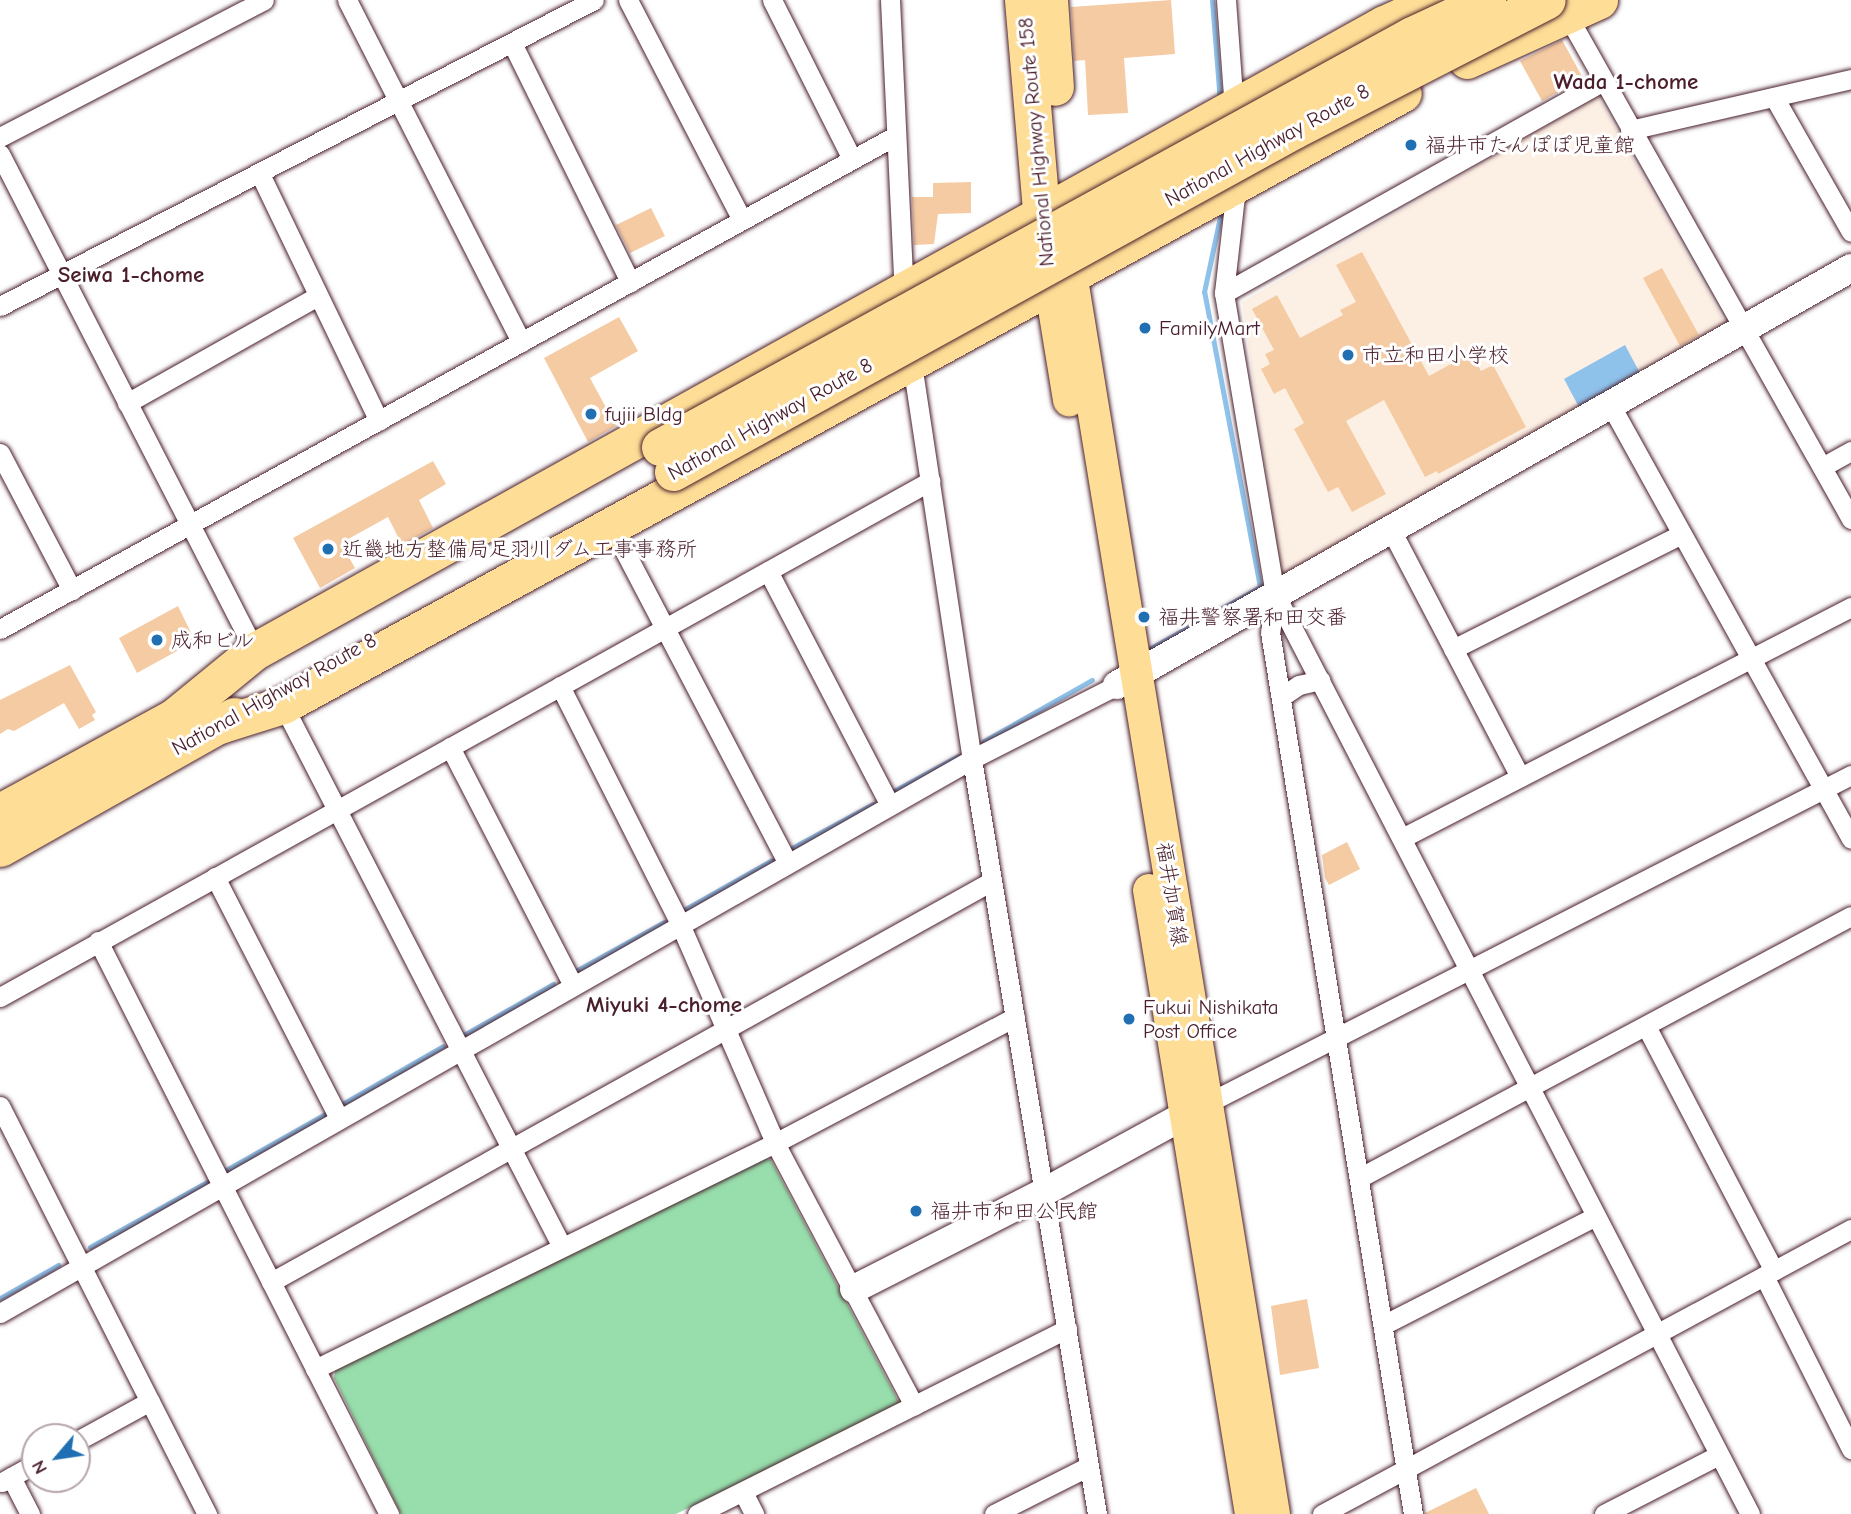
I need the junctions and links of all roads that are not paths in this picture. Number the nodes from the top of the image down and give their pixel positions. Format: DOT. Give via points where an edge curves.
graph roads {
  1 [pos="264,0"];
  2 [pos="347,0"];
  3 [pos="594,0"];
  4 [pos="628,0"];
  5 [pos="772,0"];
  6 [pos="890,0"];
  7 [pos="1023,0"];
  8 [pos="1049,0"];
  9 [pos="1226,0"];
  10 [pos="1437,0"];
  11 [pos="1487,0"];
  12 [pos="1599,0"];
  13 [pos="1556,7"];
  14 [pos="512,43"];
  15 [pos="1851,79"];
  16 [pos="1603,81"];
  17 [pos="1774,97"];
  18 [pos="400,102"];
  19 [pos="1234,108"];
  20 [pos="1630,130"];
  21 [pos="895,136"];
  22 [pos="0,137"];
  23 [pos="0,154"];
  24 [pos="852,159"];
  25 [pos="260,174"];
  26 [pos="1231,187"];
  27 [pos="1051,209"];
  28 [pos="742,220"];
  29 [pos="1851,232"];
  30 [pos="1851,268"];
  31 [pos="62,275"];
  32 [pos="1061,279"];
  33 [pos="630,282"];
  34 [pos="903,291"];
  35 [pos="1224,293"];
  36 [pos="318,296"];
  37 [pos="0,306"];
  38 [pos="1745,328"];
  39 [pos="521,342"];
  40 [pos="912,363"];
  41 [pos="127,403"];
  42 [pos="1610,404"];
  43 [pos="379,421"];
  44 [pos="1851,451"];
  45 [pos="0,453"];
  46 [pos="666,460"];
  47 [pos="1822,467"];
  48 [pos="930,481"];
  49 [pos="1851,519"];
  50 [pos="190,526"];
  51 [pos="612,527"];
  52 [pos="1391,528"];
  53 [pos="1682,534"];
  54 [pos="768,571"];
  55 [pos="72,590"];
  56 [pos="1275,594"];
  57 [pos="1851,607"];
  58 [pos="665,628"];
  59 [pos="0,629"];
  60 [pos="1453,649"];
  61 [pos="255,651"];
  62 [pos="1751,658"];
  63 [pos="1126,680"];
  64 [pos="1320,680"];
  65 [pos="560,686"];
  66 [pos="1281,697"];
  67 [pos="283,705"];
  68 [pos="174,717"];
  69 [pos="213,727"];
  70 [pos="450,747"];
  71 [pos="972,759"];
  72 [pos="1851,775"];
  73 [pos="1520,777"];
  74 [pos="1823,789"];
  75 [pos="890,805"];
  76 [pos="337,810"];
  77 [pos="0,811"];
  78 [pos="1402,838"];
  79 [pos="1851,839"];
  80 [pos="0,848"];
  81 [pos="788,863"];
  82 [pos="215,877"];
  83 [pos="992,881"];
  84 [pos="1851,916"];
  85 [pos="680,924"];
  86 [pos="98,942"];
  87 [pos="1469,970"];
  88 [pos="573,985"];
  89 [pos="0,997"];
  90 [pos="1015,1017"];
  91 [pos="1646,1026"];
  92 [pos="725,1029"];
  93 [pos="1335,1039"];
  94 [pos="459,1050"];
  95 [pos="1530,1088"];
  96 [pos="0,1106"];
  97 [pos="1196,1110"];
  98 [pos="339,1118"];
  99 [pos="775,1143"];
  100 [pos="512,1150"];
  101 [pos="1359,1178"];
  102 [pos="222,1184"];
  103 [pos="1044,1192"];
  104 [pos="1596,1216"];
  105 [pos="1851,1229"];
  106 [pos="561,1245"];
  107 [pos="80,1265"];
  108 [pos="1769,1273"];
  109 [pos="271,1282"];
  110 [pos="854,1289"];
  111 [pos="0,1313"];
  112 [pos="1383,1325"];
  113 [pos="1067,1329"];
  114 [pos="1657,1334"];
  115 [pos="315,1369"];
  116 [pos="150,1401"];
  117 [pos="914,1406"];
  118 [pos="91,1433"];
  119 [pos="1851,1449"];
  120 [pos="1719,1455"];
  121 [pos="1089,1466"];
  122 [pos="1405,1469"];
  123 [pos="6,1480"];
  124 [pos="743,1492"];
  125 [pos="387,1513"];
  126 [pos="30,1514"];
  127 [pos="207,1514"];
  128 [pos="697,1514"];
  129 [pos="754,1514"];
  130 [pos="994,1514"];
  131 [pos="1097,1514"];
  132 [pos="1251,1514"];
  133 [pos="1275,1514"];
  134 [pos="1322,1514"];
  135 [pos="1413,1514"];
  136 [pos="1605,1514"];
  137 [pos="1750,1514"];
  1 -- 22 [label="street"];
  2 -- 18 [label="street"];
  3 -- 14 [label="street"];
  4 -- 28 [label="street"];
  5 -- 24 [label="street"];
  6 -- 21 [label="street"];
  7 -- 27 [label="highway, National Highway Route 158"];
  8 -- 27 [label="highway, National Highway Route 158"];
  9 -- 19 [label="street"];
  10 -- 19 [label="highway" via="1384,24"];
  11 -- 46 [label="highway, National Highway Route 8, bridge" via="1412,35"];
  12 -- 13 [label="highway"];
  13 -- 16 [label="street"];
  13 -- 26 [label="highway"];
  13 -- 46 [label="highway, National Highway Route 8, bridge" via="1294,130"];
  14 -- 18 [label="street"];
  14 -- 33 [label="street"];
  15 -- 17 [label="street"];
  16 -- 20 [label="street"];
  16 -- 35 [label="street"];
  17 -- 20 [label="street"];
  17 -- 29 [label="street"];
  18 -- 25 [label="street"];
  18 -- 39 [label="street"];
  19 -- 27 [label="highway"];
  20 -- 38 [label="street"];
  21 -- 24 [label="street"];
  21 -- 34 [label="street"];
  23 -- 31 [label="street"];
  24 -- 28 [label="street"];
  25 -- 31 [label="street"];
  25 -- 36 [label="street"];
  26 -- 32 [label="highway"];
  26 -- 35 [label="street" via="1235,196"];
  27 -- 32 [label="highway, National Highway Route 158"];
  27 -- 34 [label="highway"];
  28 -- 33 [label="street"];
  30 -- 38 [label="street"];
  31 -- 37 [label="street"];
  31 -- 41 [label="street"];
  32 -- 40 [label="highway"];
  32 -- 63 [label="main road, 福井加賀線"];
  33 -- 39 [label="street"];
  34 -- 40 [label="street"];
  34 -- 61 [label="highway"];
  35 -- 56 [label="street"];
  36 -- 41 [label="street"];
  36 -- 43 [label="street"];
  38 -- 42 [label="street"];
  38 -- 47 [label="street"];
  39 -- 43 [label="street"];
  40 -- 48 [label="street"];
  40 -- 51 [label="highway"];
  41 -- 50 [label="street"];
  42 -- 52 [label="street"];
  42 -- 53 [label="street"];
  43 -- 50 [label="street"];
  44 -- 47 [label="street"];
  45 -- 55 [label="street"];
  46 -- 68 [label="highway, National Highway Route 8"];
  46 -- 69 [label="highway, National Highway Route 8"];
  47 -- 49 [label="street"];
  48 -- 54 [label="street"];
  48 -- 71 [label="street"];
  50 -- 55 [label="street"];
  50 -- 61 [label="street"];
  51 -- 58 [label="street"];
  51 -- 67 [label="highway"];
  52 -- 56 [label="street"];
  52 -- 60 [label="street"];
  53 -- 60 [label="street"];
  53 -- 62 [label="street"];
  54 -- 58 [label="street"];
  54 -- 75 [label="street"];
  55 -- 59 [label="street"];
  56 -- 63 [label="street"];
  56 -- 64 [label="street"];
  56 -- 66 [label="street" via="1270,632"];
  57 -- 62 [label="street"];
  58 -- 65 [label="street"];
  58 -- 81 [label="street"];
  60 -- 73 [label="street"];
  61 -- 68 [label="highway"];
  62 -- 73 [label="street"];
  62 -- 74 [label="street"];
  63 -- 71 [label="street"];
  63 -- 97 [label="main road, 福井加賀線"];
  64 -- 66 [label="street" via="1299,685"];
  64 -- 78 [label="street"];
  65 -- 70 [label="street"];
  65 -- 85 [label="street"];
  66 -- 93 [label="street"];
  67 -- 69 [label="highway"];
  67 -- 76 [label="street"];
  68 -- 77 [label="highway, National Highway Route 8"];
  69 -- 80 [label="highway, National Highway Route 8"];
  70 -- 76 [label="street"];
  70 -- 88 [label="street"];
  71 -- 75 [label="street"];
  71 -- 83 [label="street"];
  72 -- 74 [label="street"];
  73 -- 78 [label="street"];
  74 -- 79 [label="street"];
  74 -- 87 [label="street"];
  75 -- 81 [label="street"];
  76 -- 82 [label="street"];
  76 -- 94 [label="street"];
  78 -- 87 [label="street"];
  81 -- 85 [label="street"];
  82 -- 86 [label="street"];
  82 -- 98 [label="street"];
  83 -- 90 [label="street"];
  83 -- 92 [label="street"];
  84 -- 91 [label="street"];
  85 -- 88 [label="street"];
  85 -- 92 [label="street"];
  86 -- 89 [label="street"];
  86 -- 102 [label="street"];
  87 -- 93 [label="street"];
  87 -- 95 [label="street"];
  88 -- 94 [label="street"];
  90 -- 99 [label="street"];
  90 -- 103 [label="street"];
  91 -- 95 [label="street"];
  91 -- 108 [label="street"];
  92 -- 99 [label="street"];
  92 -- 100 [label="street"];
  93 -- 97 [label="street"];
  93 -- 101 [label="street"];
  94 -- 98 [label="street"];
  94 -- 100 [label="street"];
  95 -- 101 [label="street"];
  95 -- 104 [label="street"];
  96 -- 107 [label="street"];
  97 -- 103 [label="street"];
  97 -- 132 [label="main road, 福井加賀線"];
  97 -- 133 [label="main road, 福井加賀線"];
  98 -- 102 [label="street"];
  99 -- 106 [label="street"];
  99 -- 110 [label="street"];
  100 -- 106 [label="street"];
  100 -- 109 [label="street"];
  101 -- 112 [label="street"];
  102 -- 107 [label="street"];
  102 -- 109 [label="street"];
  103 -- 110 [label="street"];
  103 -- 113 [label="street"];
  104 -- 112 [label="street"];
  104 -- 114 [label="street"];
  105 -- 108 [label="street"];
  106 -- 115 [label="street"];
  107 -- 111 [label="street"];
  107 -- 116 [label="street"];
  108 -- 114 [label="street"];
  108 -- 119 [label="street"];
  109 -- 115 [label="street"];
  110 -- 117 [label="street"];
  112 -- 122 [label="street"];
  113 -- 117 [label="street"];
  113 -- 121 [label="street"];
  114 -- 120 [label="street"];
  114 -- 122 [label="street"];
  115 -- 125 [label="street"];
  116 -- 118 [label="street"];
  116 -- 127 [label="street"];
  117 -- 124 [label="street"];
  120 -- 136 [label="street"];
  120 -- 137 [label="street"];
  121 -- 130 [label="street"];
  121 -- 131 [label="street"];
  122 -- 134 [label="street"];
  122 -- 135 [label="street"];
  123 -- 126 [label="street"];
  124 -- 128 [label="street"];
  124 -- 129 [label="street"];
}
